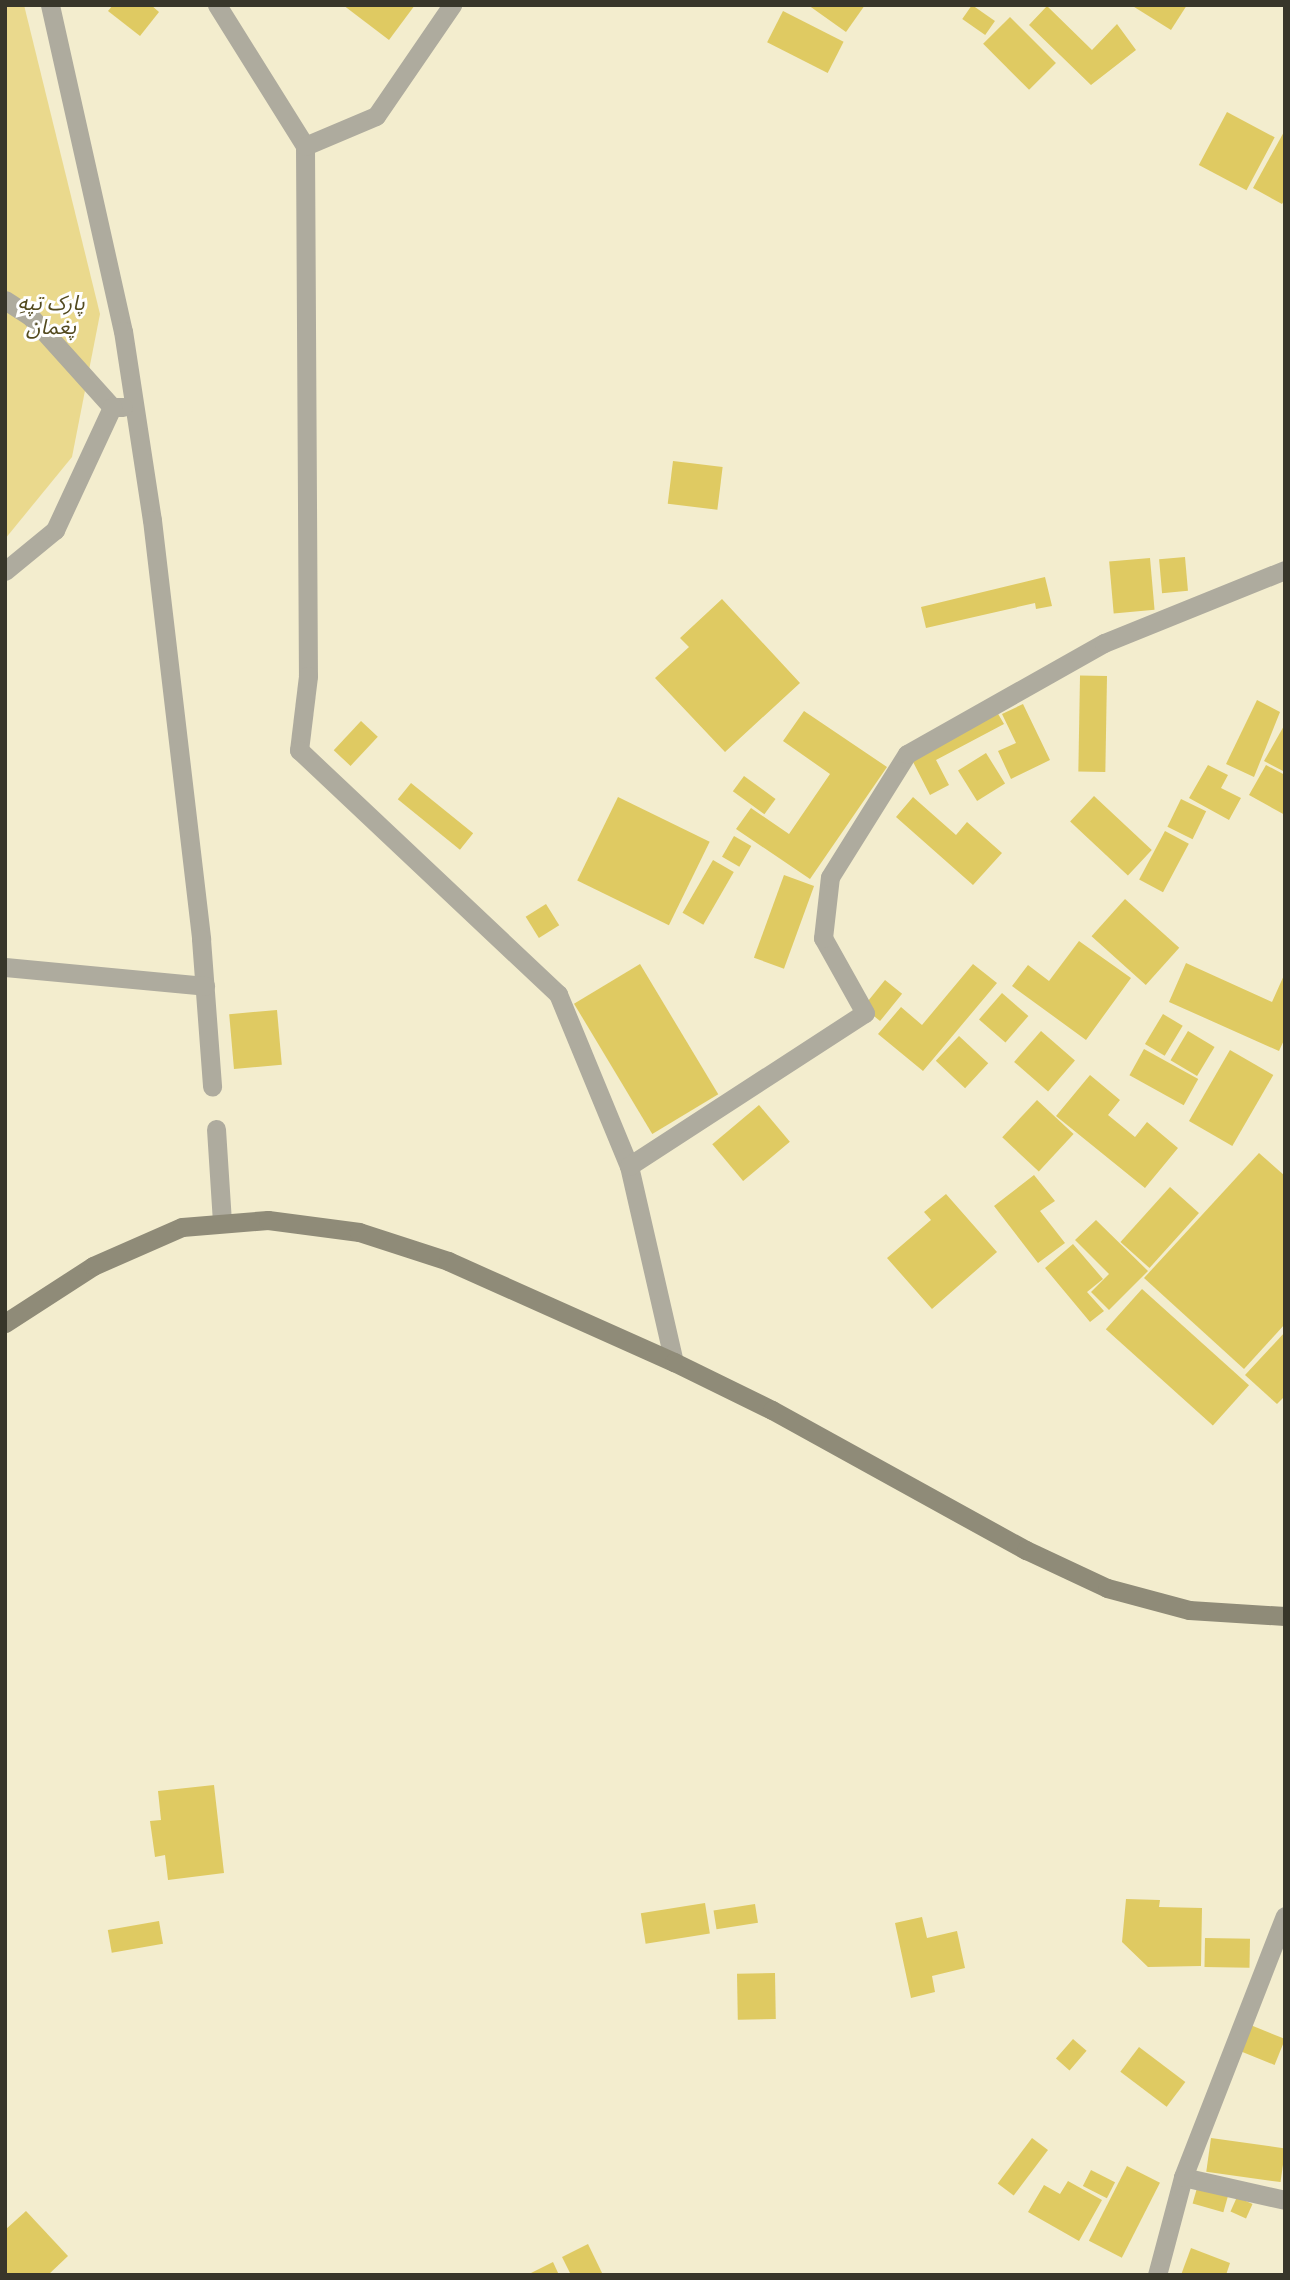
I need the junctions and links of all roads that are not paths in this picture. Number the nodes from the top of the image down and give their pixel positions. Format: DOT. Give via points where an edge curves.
graph roads {
  1 [pos="50,5"];
  2 [pos="217,5"];
  3 [pos="452,5"];
  4 [pos="305,146"];
  5 [pos="5,300"];
  6 [pos="112,407"];
  7 [pos="135,408"];
  8 [pos="1285,570"];
  9 [pos="5,571"];
  10 [pos="5,967"];
  11 [pos="205,986"];
  12 [pos="212,1087"];
  13 [pos="216,1129"];
  14 [pos="629,1166"];
  15 [pos="222,1221"];
  16 [pos="5,1323"];
  17 [pos="674,1362"];
  18 [pos="1285,1616"];
  19 [pos="1285,1916"];
  20 [pos="1183,2177"];
  21 [pos="1285,2200"];
  22 [pos="1157,2275"];
  1 -- 7 [label="street" via="123,331"];
  2 -- 4 [label="street"];
  3 -- 4 [label="street" via="376,116"];
  4 -- 14 [label="street" via="308,676 299,750 558,994"];
  5 -- 6 [label="street" via="30,316"];
  6 -- 7 [label="street"];
  6 -- 9 [label="street" via="54,530"];
  7 -- 11 [label="street"];
  8 -- 14 [label="street" via="1104,643 907,754 830,877 823,938 865,1013"];
  10 -- 11 [label="street"];
  11 -- 12 [label="street"];
  13 -- 15 [label="street"];
  14 -- 17 [label="street"];
  15 -- 16 [label="main road" via="182,1227 93,1266"];
  15 -- 17 [label="main road" via="268,1220 359,1232 506,1285"];
  17 -- 18 [label="main road" via="772,1410 1026,1550 1107,1588 1189,1610"];
  19 -- 20 [label="street"];
  20 -- 21 [label="street"];
  20 -- 22 [label="street"];
}
